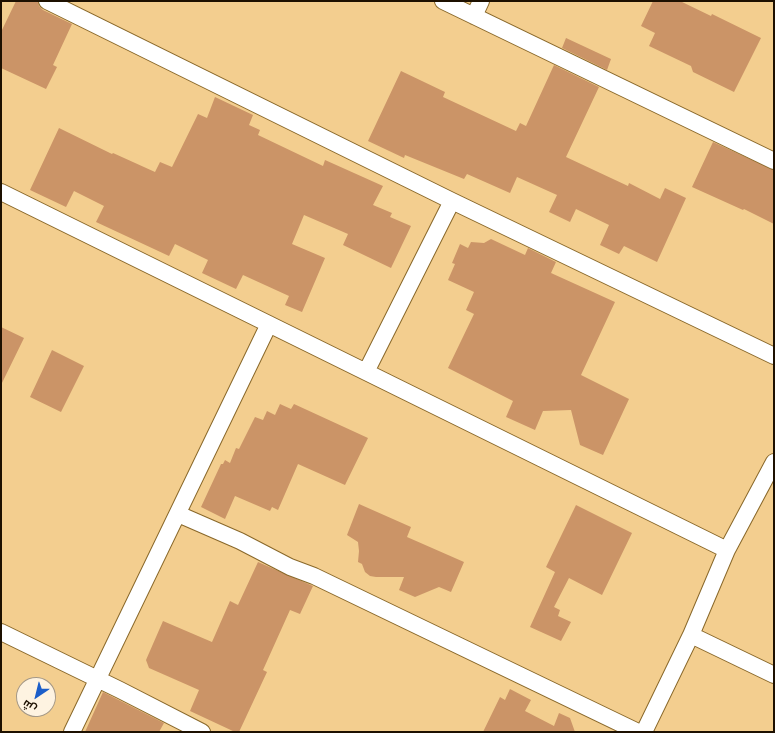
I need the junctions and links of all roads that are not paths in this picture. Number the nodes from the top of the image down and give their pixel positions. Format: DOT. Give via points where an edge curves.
graph roads {
  1 [pos="47,1"];
  2 [pos="443,1"];
  3 [pos="481,1"];
  4 [pos="474,16"];
  5 [pos="774,161"];
  6 [pos="1,192"];
  7 [pos="452,200"];
  8 [pos="269,324"];
  9 [pos="774,356"];
  10 [pos="366,372"];
  11 [pos="774,462"];
  12 [pos="178,514"];
  13 [pos="727,550"];
  14 [pos="1,632"];
  15 [pos="691,635"];
  16 [pos="774,675"];
  17 [pos="98,678"];
  18 [pos="72,732"];
  19 [pos="202,732"];
  20 [pos="638,732"];
  21 [pos="644,732"];
  1 -- 7 [label="street"];
  2 -- 4 [label="street"];
  3 -- 4 [label="street"];
  4 -- 5 [label="street"];
  6 -- 8 [label="street"];
  7 -- 9 [label="street"];
  7 -- 10 [label="street"];
  8 -- 10 [label="street"];
  8 -- 12 [label="street"];
  10 -- 13 [label="street"];
  11 -- 13 [label="street"];
  12 -- 17 [label="street"];
  12 -- 20 [label="street" via="314,576"];
  13 -- 15 [label="street"];
  14 -- 17 [label="street"];
  15 -- 16 [label="street"];
  15 -- 21 [label="street"];
  17 -- 18 [label="street"];
  17 -- 19 [label="street"];
}
